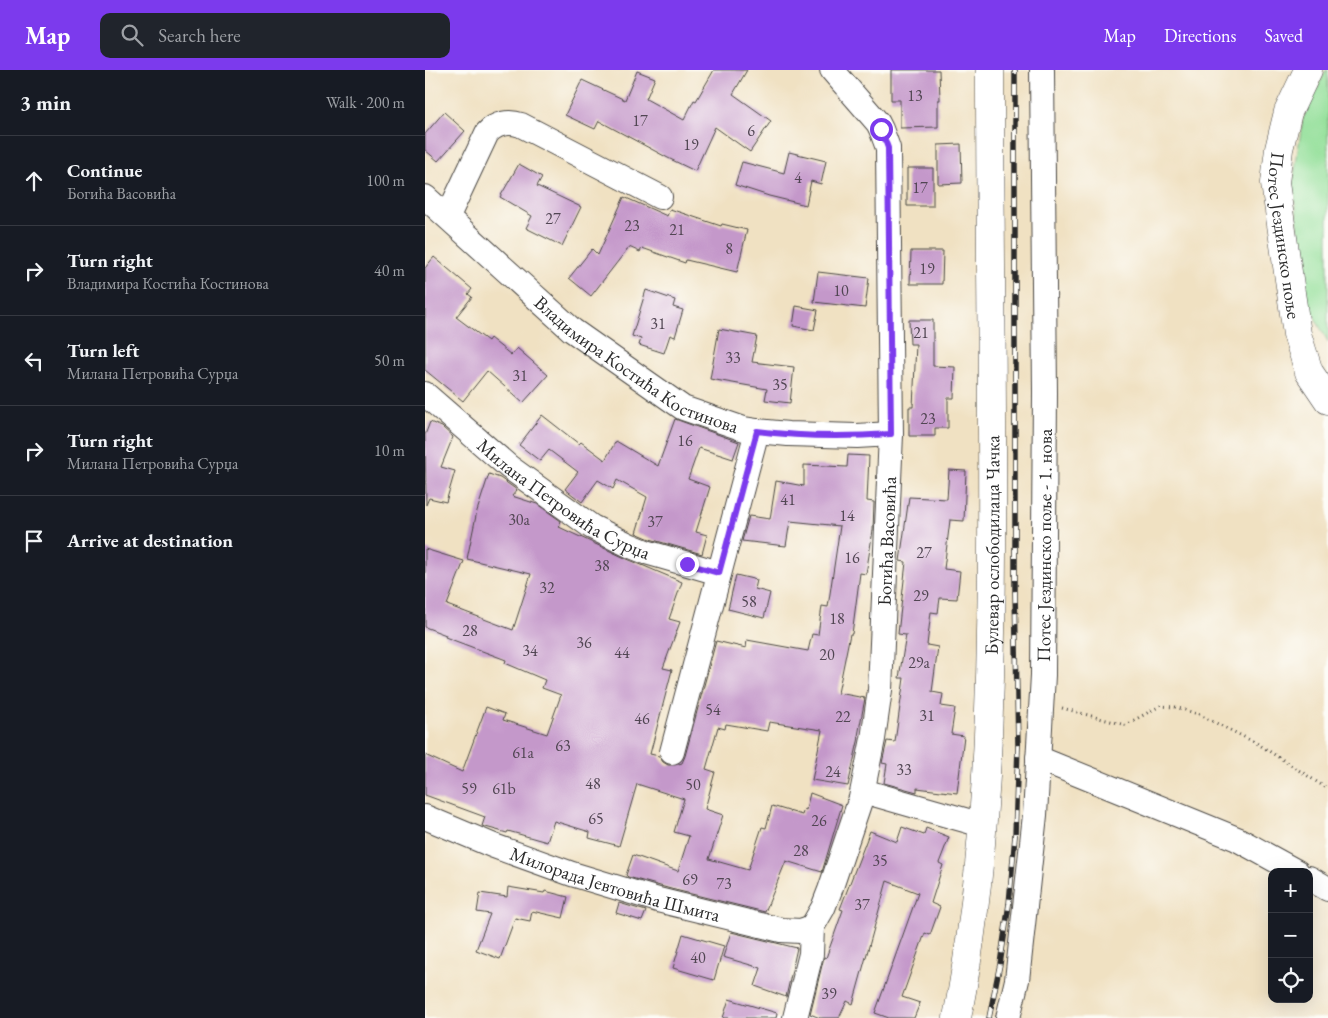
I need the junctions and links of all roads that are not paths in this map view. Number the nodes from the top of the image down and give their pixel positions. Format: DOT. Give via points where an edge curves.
graph roads {
  1 [pos="832,70"];
  2 [pos="989,70"];
  3 [pos="1042,70"];
  4 [pos="1308,70"];
  5 [pos="425,197"];
  6 [pos="660,198"];
  7 [pos="448,216"];
  8 [pos="425,394"];
  9 [pos="1328,400"];
  10 [pos="757,431"];
  11 [pos="891,434"];
  12 [pos="719,573"];
  13 [pos="672,752"];
  14 [pos="1038,758"];
  15 [pos="863,791"];
  16 [pos="425,818"];
  17 [pos="982,825"];
  18 [pos="1290,868"];
  19 [pos="1313,880"];
  20 [pos="1328,888"];
  21 [pos="811,927"];
  22 [pos="795,1018"];
  23 [pos="957,1018"];
  24 [pos="1008,1018"];
  1 -- 11 [label="street, Богића Васовића" via="878,123 888,148"];
  2 -- 17 [label="main road, Булевар ослободилаца Чачка" via="991,604 989,716"];
  3 -- 14 [label="street, Потес Јездинско поље - 1. нова" via="1045,402 1042,703"];
  4 -- 9 [label="main road, Потес Јездинско поље" via="1288,112 1275,183 1297,334 1309,372"];
  5 -- 7 [label="street, Владимира Костића Костинова"];
  6 -- 7 [label="street" via="510,122 492,127 487,133"];
  7 -- 10 [label="street, Владимира Костића Костинова" via="572,330 683,408"];
  8 -- 12 [label="street, Милана Петровића Сурџа" via="509,467 592,527 646,552"];
  10 -- 11 [label="street, Владимира Костића Костинова" via="857,436"];
  10 -- 12 [label="street"];
  11 -- 15 [label="street, Богића Васовића" via="880,690"];
  12 -- 13 [label="street"];
  14 -- 18 [label="street" via="1237,839"];
  14 -- 24 [label="street, Потес Јездинско поље - 1. нова" via="1018,970"];
  15 -- 17 [label="street"];
  15 -- 21 [label="street, Богића Васовића" via="830,890"];
  16 -- 21 [label="street, Милорада Јевтовића Шмита" via="544,864 658,900 781,930"];
  17 -- 23 [label="main road, Булевар ослободилаца Чачка" via="970,939"];
  19 -- 20 [label="street"];
  21 -- 22 [label="street" via="811,954"];
}
